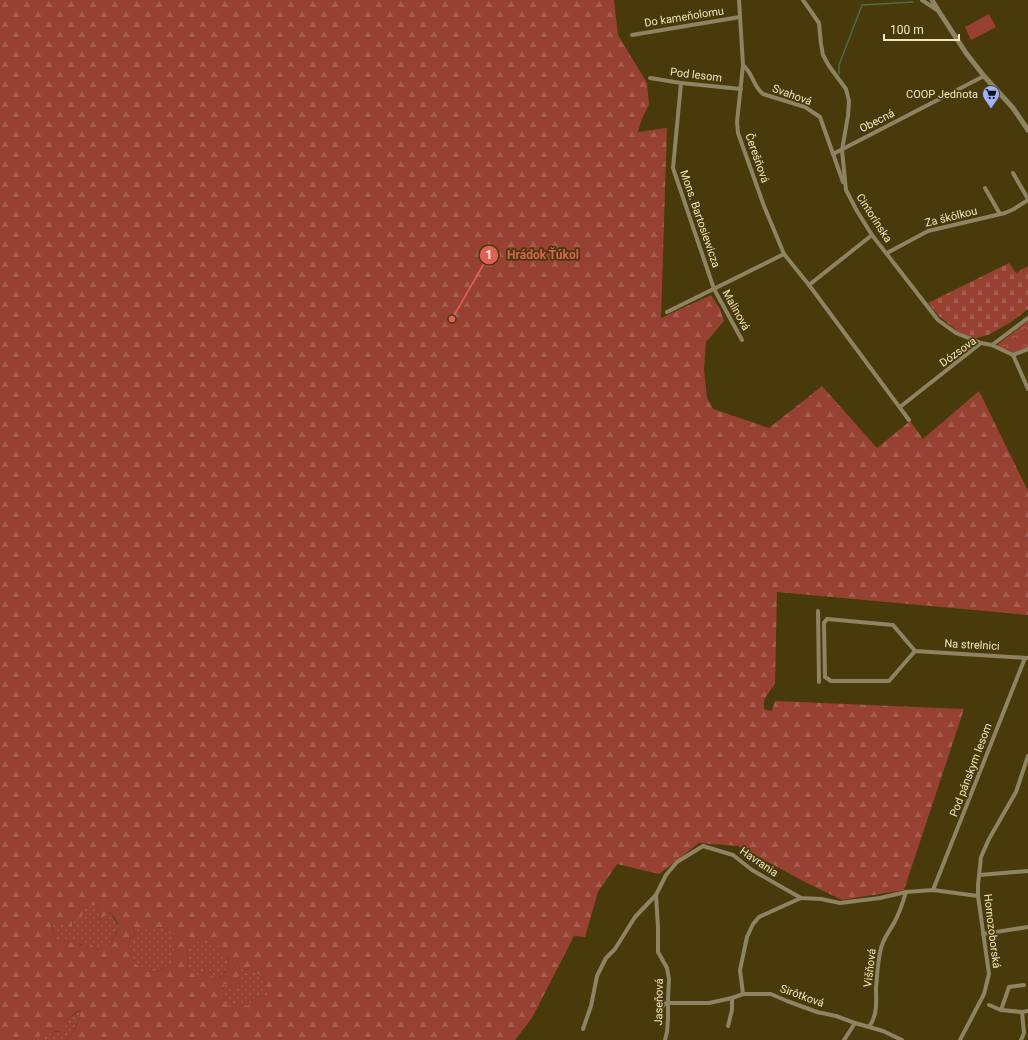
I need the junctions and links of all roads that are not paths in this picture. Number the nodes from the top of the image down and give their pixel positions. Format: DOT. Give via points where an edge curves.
graph roads {
  1 [pos="739,0"];
  2 [pos="802,0"];
  3 [pos="922,0"];
  4 [pos="932,0"];
  5 [pos="938,10"];
  6 [pos="740,17"];
  7 [pos="632,35"];
  8 [pos="743,65"];
  9 [pos="984,76"];
  10 [pos="650,78"];
  11 [pos="681,83"];
  12 [pos="741,89"];
  13 [pos="1028,130"];
  14 [pos="842,150"];
  15 [pos="833,154"];
  16 [pos="1013,173"];
  17 [pos="985,188"];
  18 [pos="846,190"];
  19 [pos="1028,200"];
  20 [pos="1000,214"];
  21 [pos="872,235"];
  22 [pos="887,253"];
  23 [pos="784,254"];
  24 [pos="809,285"];
  25 [pos="714,289"];
  26 [pos="667,312"];
  27 [pos="1028,318"];
  28 [pos="742,340"];
  29 [pos="981,343"];
  30 [pos="992,345"];
  31 [pos="1028,348"];
  32 [pos="1013,355"];
  33 [pos="1028,389"];
  34 [pos="900,407"];
  35 [pos="908,420"];
  36 [pos="818,611"];
  37 [pos="818,636"];
  38 [pos="824,636"];
  39 [pos="915,651"];
  40 [pos="1026,658"];
  41 [pos="819,662"];
  42 [pos="825,662"];
  43 [pos="819,682"];
  44 [pos="1028,756"];
  45 [pos="1028,871"];
  46 [pos="979,875"];
  47 [pos="933,890"];
  48 [pos="906,892"];
  49 [pos="656,894"];
  50 [pos="978,896"];
  51 [pos="801,898"];
  52 [pos="1028,927"];
  53 [pos="983,934"];
  54 [pos="1024,985"];
  55 [pos="743,994"];
  56 [pos="732,998"];
  57 [pos="668,1003"];
  58 [pos="989,1005"];
  59 [pos="661,1009"];
  60 [pos="1001,1010"];
  61 [pos="1028,1011"];
  62 [pos="1022,1012"];
  63 [pos="855,1023"];
  64 [pos="728,1026"];
  65 [pos="869,1027"];
  66 [pos="583,1029"];
  67 [pos="665,1040"];
  68 [pos="844,1040"];
  69 [pos="902,1040"];
  70 [pos="960,1040"];
  71 [pos="1021,1040"];
  1 -- 6 [label="street, Čerešňová"];
  2 -- 14 [label="street, Cintorínska" via="819,23 823,55 846,89 850,101"];
  3 -- 5 [label="street"];
  4 -- 5 [label="street"];
  5 -- 9 [label="street"];
  6 -- 7 [label="street, Do kameňolomu"];
  6 -- 8 [label="street, Čerešňová"];
  8 -- 12 [label="street, Čerešňová"];
  8 -- 15 [label="street, Svahová" via="762,94 805,107 820,117"];
  9 -- 13 [label="street" via="1013,108"];
  9 -- 14 [label="street, Obecná"];
  10 -- 11 [label="street, Pod lesom"];
  11 -- 12 [label="street, Pod lesom"];
  11 -- 25 [label="street, Mons. Bartosiewicza" via="672,168"];
  12 -- 23 [label="street, Čerešňová" via="738,133"];
  14 -- 15 [label="street, Obecná"];
  14 -- 18 [label="street, Cintorínska"];
  15 -- 18 [label="street, Svahová"];
  16 -- 19 [label="street, Za škôlkou"];
  17 -- 20 [label="street"];
  18 -- 21 [label="street, Cintorínska"];
  19 -- 20 [label="street, Za škôlkou" via="1009,212"];
  20 -- 22 [label="street, Za škôlkou" via="928,231"];
  21 -- 22 [label="street, Cintorínska"];
  21 -- 24 [label="street"];
  22 -- 29 [label="street, Cintorínska" via="938,320 956,333"];
  23 -- 24 [label="street, Čerešňová"];
  23 -- 25 [label="street"];
  24 -- 34 [label="street, Čerešňová"];
  25 -- 26 [label="street"];
  25 -- 28 [label="street, Malinová"];
  27 -- 30 [label="street, Dózsova"];
  29 -- 30 [label="street, Dózsova"];
  29 -- 34 [label="street, Dózsova"];
  30 -- 32 [label="street"];
  31 -- 32 [label="street"];
  32 -- 33 [label="street"];
  34 -- 35 [label="street, Čerešňová"];
  36 -- 37 [label="street"];
  37 -- 38 [label="street"];
  37 -- 41 [label="street"];
  38 -- 39 [label="street" via="824,623 827,619 893,625"];
  38 -- 42 [label="street"];
  39 -- 40 [label="street, Na strelnici"];
  39 -- 42 [label="street" via="889,681 831,682 825,677"];
  40 -- 47 [label="street, Pod pánskym lesom"];
  41 -- 42 [label="street"];
  41 -- 43 [label="street"];
  44 -- 46 [label="street, Hornozoborská" via="1016,792 981,857"];
  45 -- 46 [label="street"];
  46 -- 50 [label="street, Hornozoborská"];
  47 -- 48 [label="street, Havrania"];
  47 -- 50 [label="street, Havrania"];
  48 -- 51 [label="street, Havrania" via="840,903"];
  48 -- 65 [label="street, Višňová" via="881,947 876,1011"];
  49 -- 51 [label="street, Havrania" via="666,875 677,862 703,846 733,855 752,870"];
  49 -- 57 [label="street, Jaseňová" via="658,952 667,968"];
  49 -- 66 [label="street, Havrania" via="635,917 606,958 597,976"];
  50 -- 53 [label="street, Hornozoborská"];
  51 -- 55 [label="street" via="759,917 754,924 747,937 740,970"];
  52 -- 53 [label="street"];
  53 -- 70 [label="street, Hornozoborská" via="989,974 984,994"];
  54 -- 60 [label="street" via="1009,987"];
  55 -- 56 [label="street, Sirôtková"];
  55 -- 63 [label="street, Sirôtková" via="771,994 817,1012"];
  56 -- 57 [label="street, Sirôtková" via="709,1003"];
  56 -- 64 [label="street"];
  57 -- 59 [label="street"];
  57 -- 67 [label="street, Jaseňová"];
  58 -- 60 [label="street"];
  60 -- 62 [label="street"];
  61 -- 62 [label="street"];
  62 -- 71 [label="street" via="1024,1033"];
  63 -- 65 [label="street, Sirôtková"];
  63 -- 68 [label="street"];
  65 -- 69 [label="street, Sirôtková"];
}
